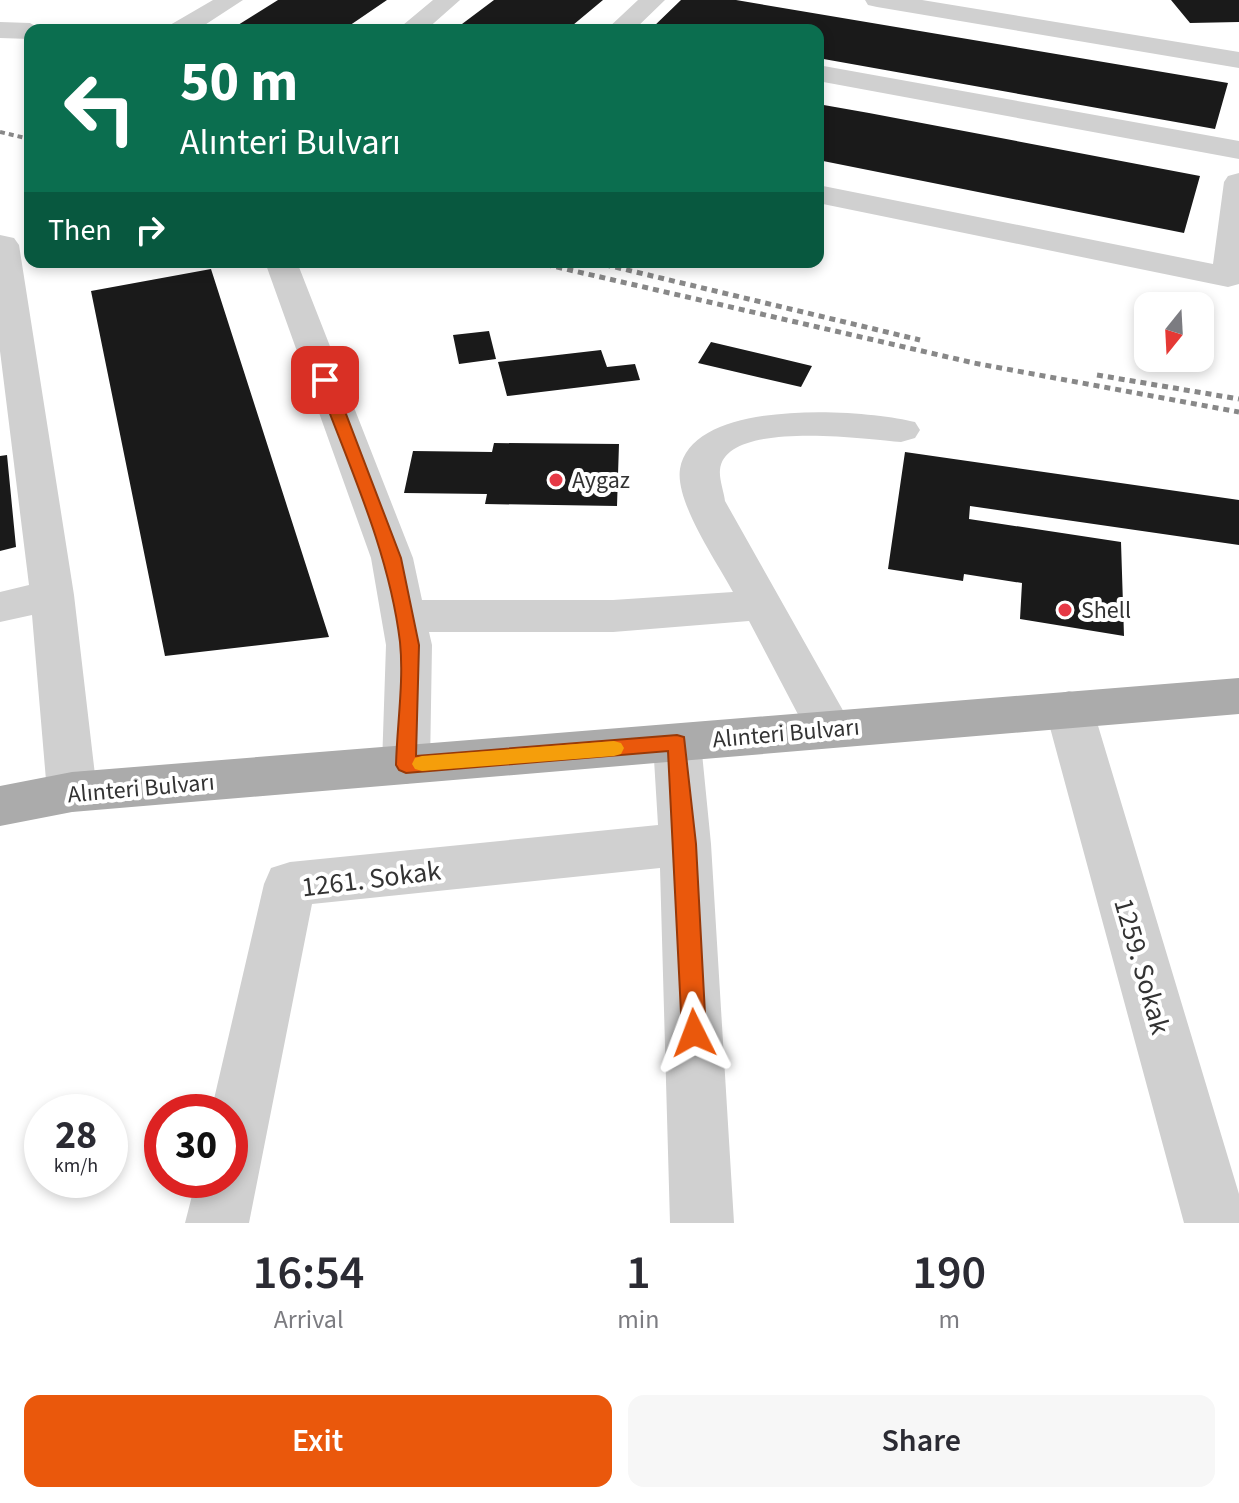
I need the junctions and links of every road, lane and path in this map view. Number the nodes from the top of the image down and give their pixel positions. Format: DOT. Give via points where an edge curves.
graph roads {
  1 [pos="231,0"];
  2 [pos="448,0"];
  3 [pos="653,0"];
  4 [pos="877,0"];
  5 [pos="189,24"];
  6 [pos="418,24"];
  7 [pos="626,24"];
  8 [pos="0,30"];
  9 [pos="24,31"];
  10 [pos="1239,60"];
  11 [pos="824,74"];
  12 [pos="1239,150"];
  13 [pos="1239,182"];
  14 [pos="824,195"];
  15 [pos="0,245"];
  16 [pos="283,268"];
  17 [pos="12,396"];
  18 [pos="901,430"];
  19 [pos="52,595"];
  20 [pos="762,605"];
  21 [pos="0,607"];
  22 [pos="404,616"];
  23 [pos="1239,696"];
  24 [pos="1069,709"];
  25 [pos="830,730"];
  26 [pos="677,743"];
  27 [pos="406,765"];
  28 [pos="72,792"];
  29 [pos="0,806"];
  30 [pos="685,844"];
  31 [pos="245,1094"];
  32 [pos="223,1198"];
  33 [pos="217,1223"];
  34 [pos="702,1223"];
  35 [pos="1216,1223"];
  1 -- 5 [label="street"];
  2 -- 6 [label="street"];
  3 -- 7 [label="street"];
  4 -- 10 [label="street"];
  8 -- 9 [label="street"];
  11 -- 12 [label="street"];
  13 -- 14 [label="street" via="1228,277"];
  15 -- 17 [label="street"];
  16 -- 22 [label="street" via="392,558"];
  17 -- 19 [label="street"];
  18 -- 20 [label="street" via="791,422 742,429 709,451 700,488"];
  19 -- 21 [label="street"];
  19 -- 28 [label="street"];
  20 -- 22 [label="street" via="613,616"];
  20 -- 25 [label="street"];
  22 -- 27 [label="street" via="409,645"];
  23 -- 24 [label="main road, Alınteri Bulvarı"];
  24 -- 25 [label="main road, Alınteri Bulvarı"];
  24 -- 35 [label="street, 1259. Sokak"];
  25 -- 26 [label="main road, Alınteri Bulvarı"];
  26 -- 27 [label="main road, Alınteri Bulvarı"];
  26 -- 30 [label="street"];
  27 -- 28 [label="main road, Alınteri Bulvarı"];
  28 -- 29 [label="main road, Alınteri Bulvarı"];
  30 -- 31 [label="street, 1261. Sokak" via="290,884"];
  30 -- 34 [label="street"];
  32 -- 33 [label="street"];
}
